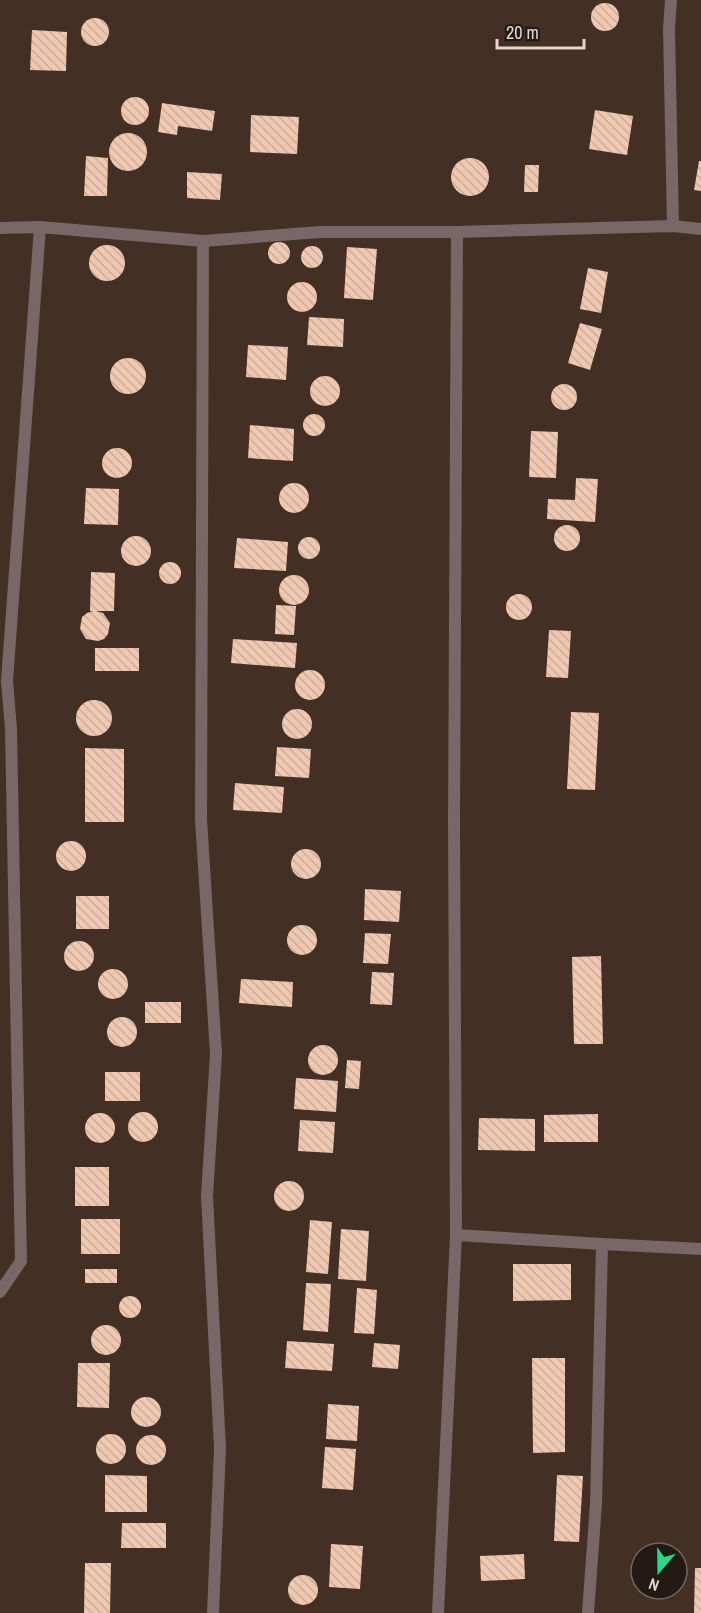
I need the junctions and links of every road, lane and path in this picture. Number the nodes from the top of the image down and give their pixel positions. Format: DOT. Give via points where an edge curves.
graph roads {
  1 [pos="671,0"];
  2 [pos="674,226"];
  3 [pos="40,227"];
  4 [pos="0,228"];
  5 [pos="701,229"];
  6 [pos="457,232"];
  7 [pos="203,241"];
  8 [pos="456,1235"];
  9 [pos="602,1244"];
  10 [pos="701,1249"];
  11 [pos="0,1292"];
  12 [pos="213,1613"];
  13 [pos="438,1613"];
  14 [pos="588,1613"];
  1 -- 2 [label="street"];
  2 -- 5 [label="street"];
  2 -- 6 [label="street"];
  3 -- 4 [label="street"];
  3 -- 7 [label="street"];
  3 -- 11 [label="street" via="7,681 12,741 21,1261"];
  6 -- 7 [label="street" via="320,232"];
  6 -- 8 [label="street"];
  7 -- 12 [label="street" via="201,819 216,1054 207,1196 219,1448"];
  8 -- 9 [label="street"];
  8 -- 13 [label="street"];
  9 -- 10 [label="street"];
  9 -- 14 [label="street" via="596,1504"];
}
